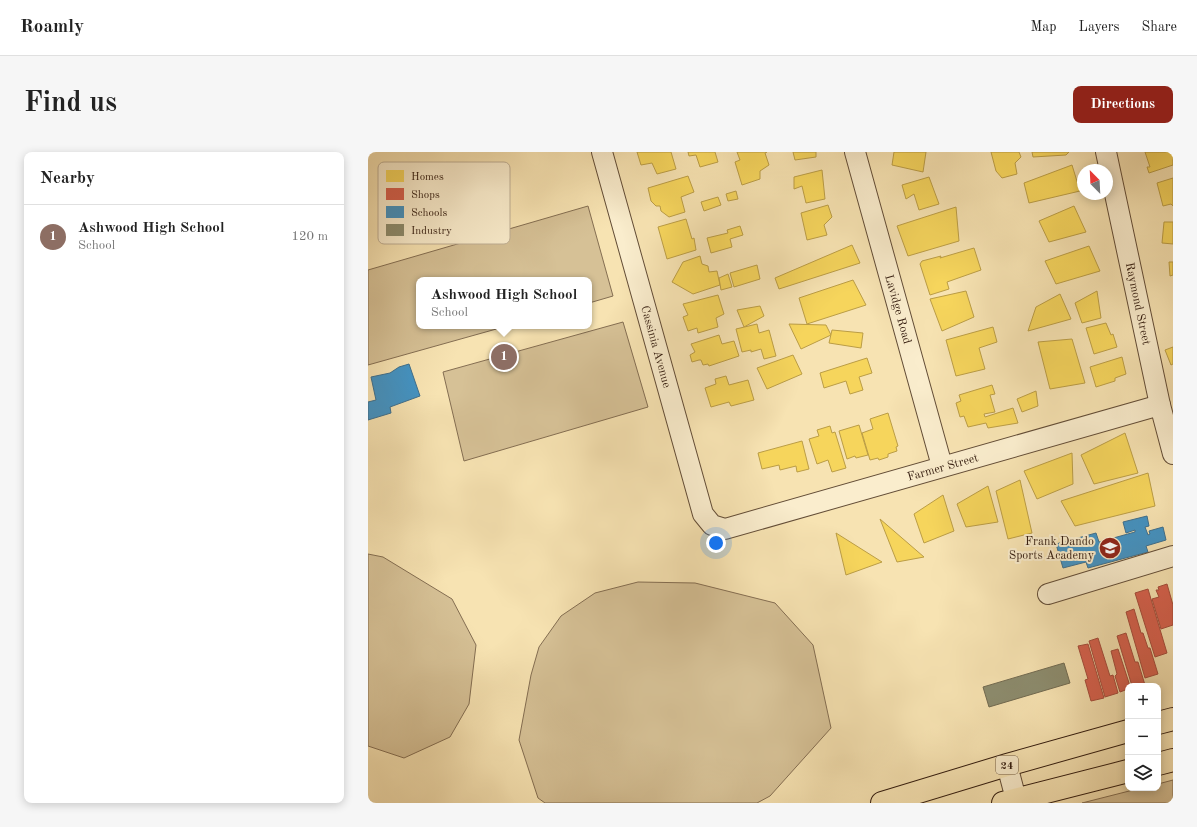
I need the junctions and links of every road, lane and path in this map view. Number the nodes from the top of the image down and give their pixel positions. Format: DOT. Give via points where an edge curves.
graph roads {
  1 [pos="602,152"];
  2 [pos="855,152"];
  3 [pos="1106,152"];
  4 [pos="1160,405"];
  5 [pos="1173,454"];
  6 [pos="942,466"];
  7 [pos="725,529"];
  8 [pos="1173,556"];
  9 [pos="1048,594"];
  10 [pos="1173,719"];
  11 [pos="1161,722"];
  12 [pos="1125,732"];
  13 [pos="1173,760"];
  14 [pos="1161,763"];
  15 [pos="1007,765"];
  16 [pos="1125,772"];
  17 [pos="1012,802"];
  18 [pos="882,803"];
  1 -- 7 [label="street, Cassinia Avenue" via="703,514 712,525"];
  2 -- 6 [label="street, Lavidge Road"];
  3 -- 4 [label="street, Raymond Street"];
  4 -- 5 [label="street, Raymond Street"];
  4 -- 6 [label="street, Farmer Street"];
  6 -- 7 [label="street, Farmer Street"];
  8 -- 9 [label="street"];
  10 -- 11 [label="main road"];
  12 -- 15 [label="main road, 24"];
  13 -- 14 [label="main road"];
  15 -- 17 [label="street"];
  15 -- 18 [label="main road, 24"];
  16 -- 17 [label="main road"];
}
